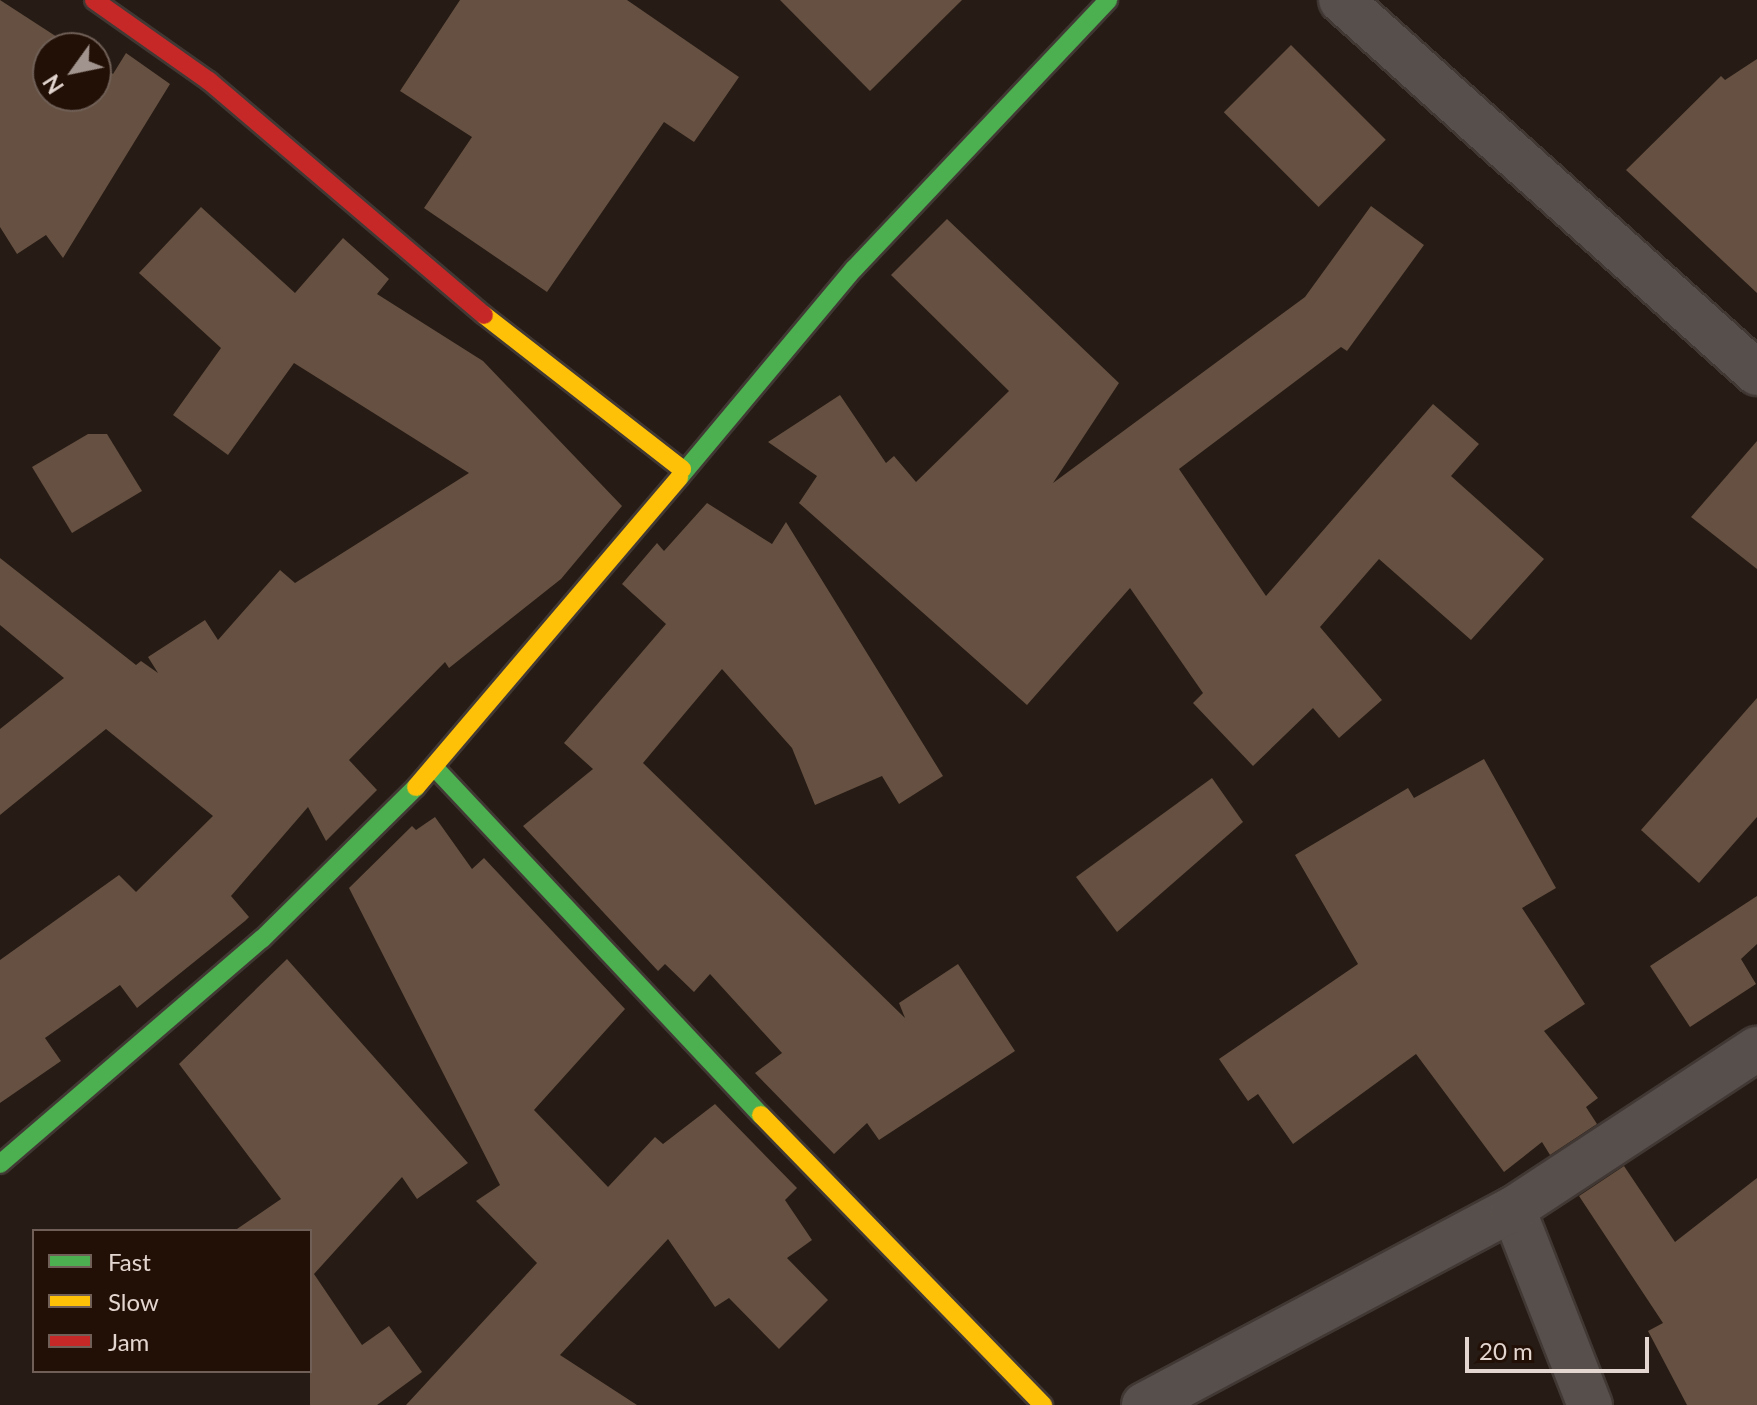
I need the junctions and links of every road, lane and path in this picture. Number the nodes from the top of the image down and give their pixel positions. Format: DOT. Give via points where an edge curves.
graph roads {
  1 [pos="94,0"];
  2 [pos="1108,0"];
  3 [pos="1341,0"];
  4 [pos="1757,373"];
  5 [pos="682,469"];
  6 [pos="435,768"];
  7 [pos="1757,1049"];
  8 [pos="0,1164"];
  9 [pos="1513,1209"];
  10 [pos="1043,1405"];
  11 [pos="1144,1405"];
  12 [pos="1590,1405"];
  1 -- 5 [label="street" via="209,81 513,341"];
  2 -- 5 [label="street" via="854,269"];
  3 -- 4 [label="street"];
  5 -- 6 [label="street"];
  6 -- 8 [label="street" via="262,939"];
  6 -- 10 [label="street" via="687,1039"];
  7 -- 9 [label="street"];
  9 -- 11 [label="street"];
  9 -- 12 [label="street"];
}
